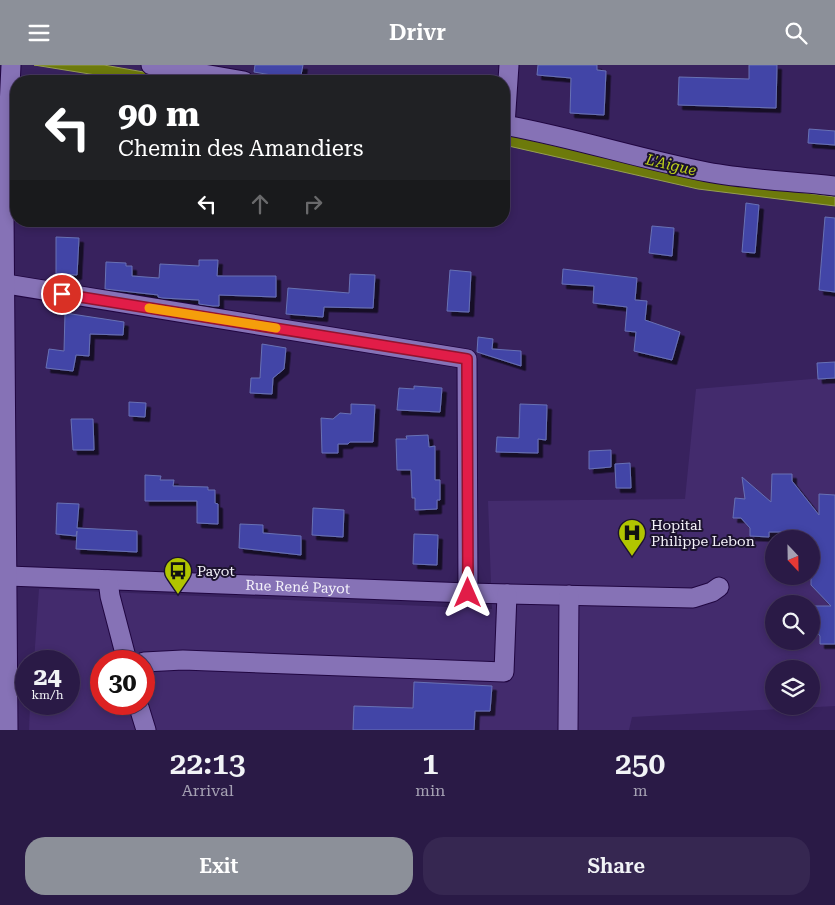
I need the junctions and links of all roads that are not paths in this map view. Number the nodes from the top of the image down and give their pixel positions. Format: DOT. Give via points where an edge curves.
graph roads {
  1 [pos="151,65"];
  2 [pos="209,75"];
  3 [pos="10,87"];
  4 [pos="510,126"];
  5 [pos="835,186"];
  6 [pos="3,284"];
  7 [pos="3,379"];
  8 [pos="8,576"];
  9 [pos="108,580"];
  10 [pos="718,587"];
  11 [pos="468,593"];
  12 [pos="507,594"];
  13 [pos="569,595"];
  14 [pos="124,650"];
  15 [pos="155,661"];
  16 [pos="141,715"];
  17 [pos="8,730"];
  18 [pos="146,730"];
  19 [pos="568,730"];
  1 -- 2 [label="street"];
  3 -- 6 [label="street"];
  4 -- 5 [label="street" via="707,172"];
  6 -- 7 [label="street"];
  6 -- 11 [label="street" via="467,359"];
  7 -- 8 [label="street"];
  8 -- 9 [label="street, Rue René Payot"];
  8 -- 17 [label="street"];
  9 -- 11 [label="street, Rue René Payot"];
  9 -- 14 [label="street"];
  10 -- 13 [label="street, Rue René Payot" via="693,598"];
  11 -- 12 [label="street, Rue René Payot"];
  12 -- 13 [label="street, Rue René Payot"];
  12 -- 15 [label="street" via="504,673"];
  13 -- 19 [label="street"];
  16 -- 18 [label="street"];
}
